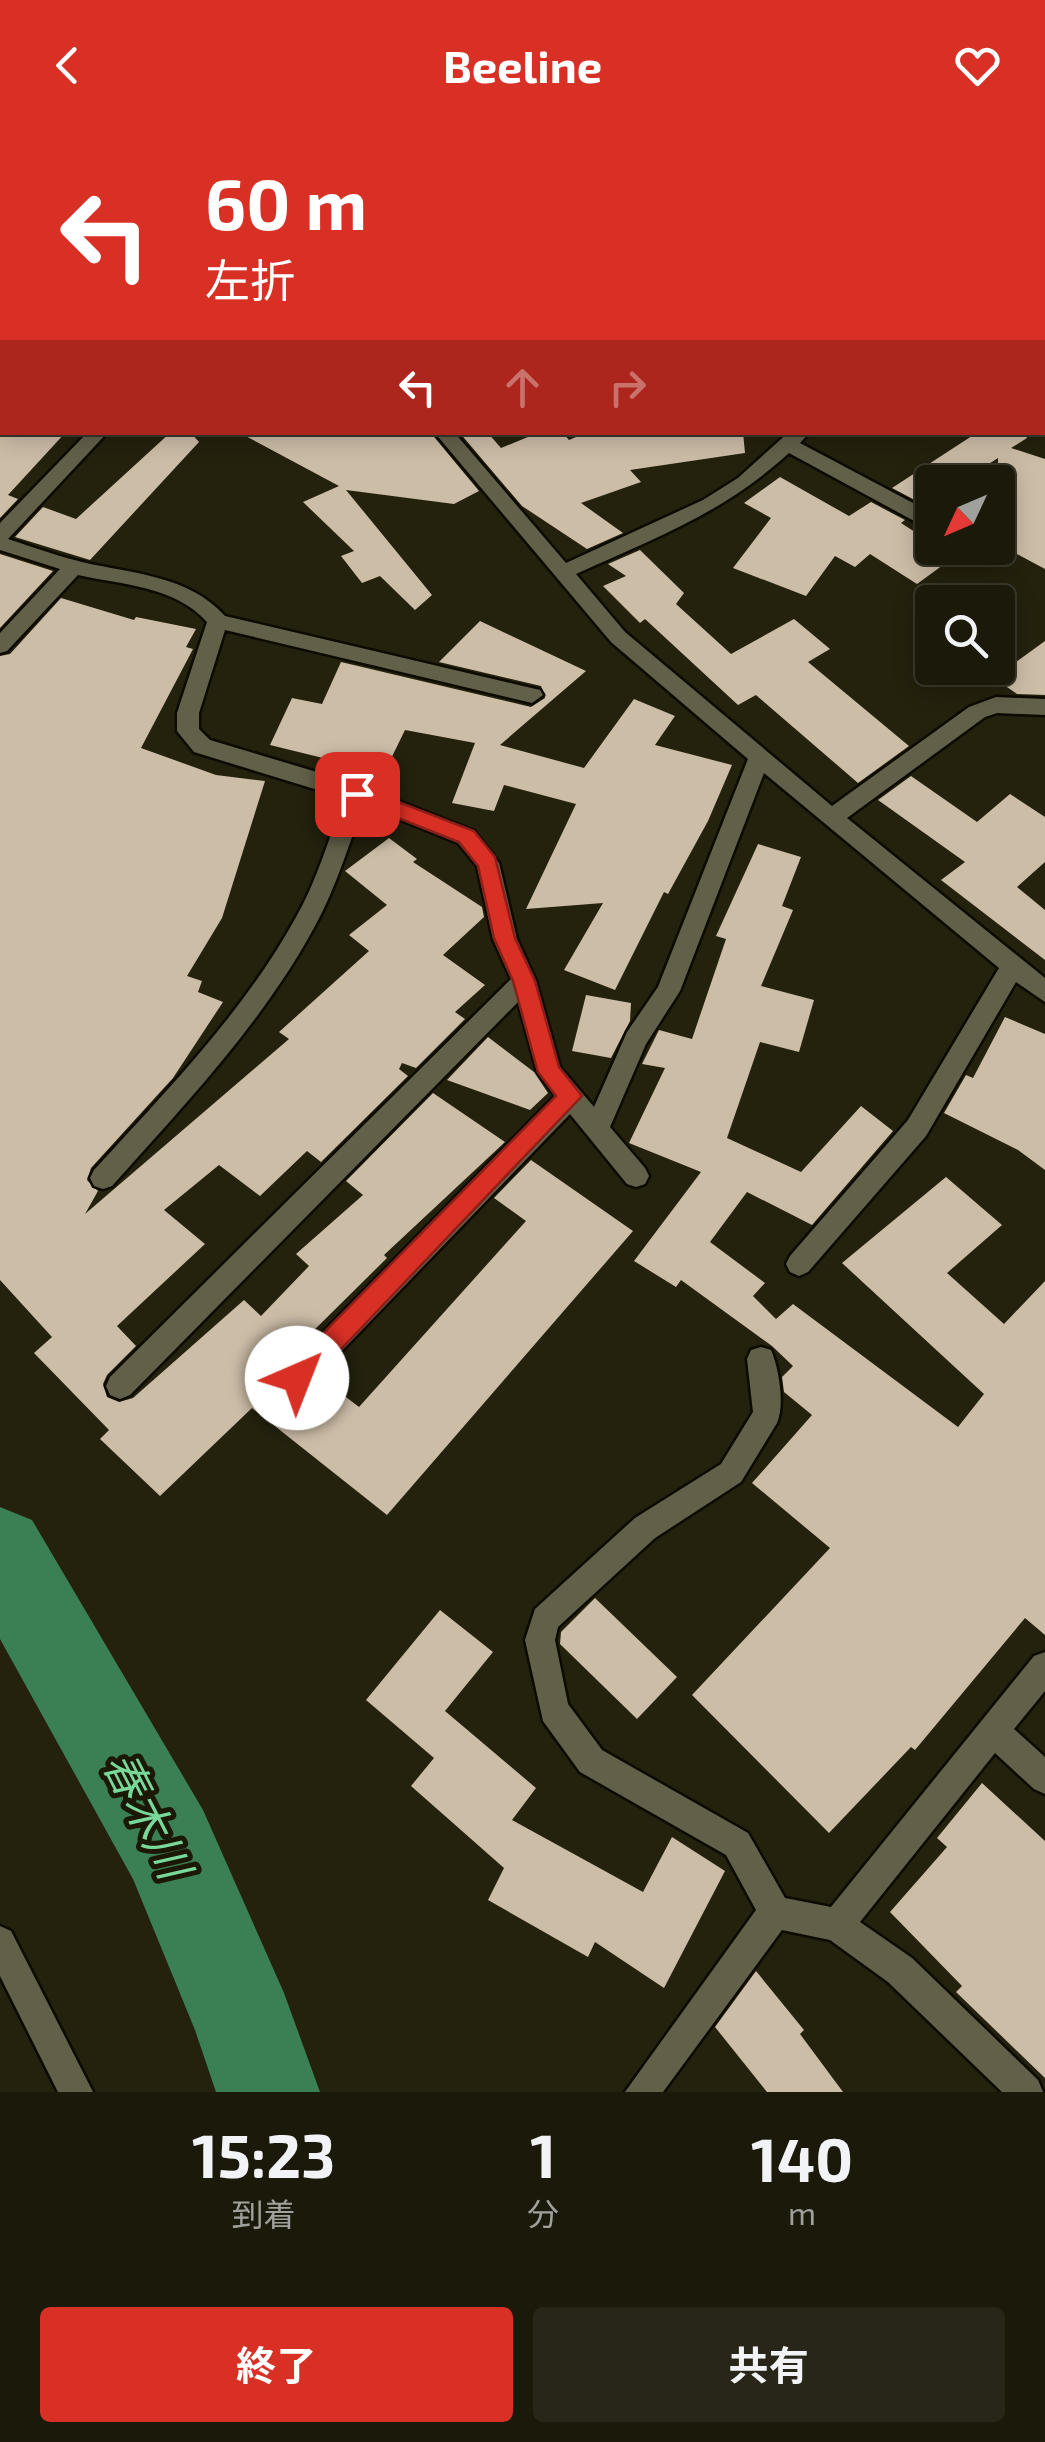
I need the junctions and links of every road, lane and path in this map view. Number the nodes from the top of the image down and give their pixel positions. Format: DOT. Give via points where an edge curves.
graph roads {
  1 [pos="96,435"];
  2 [pos="447,435"];
  3 [pos="794,438"];
  4 [pos="915,513"];
  5 [pos="0,535"];
  6 [pos="0,542"];
  7 [pos="74,567"];
  8 [pos="565,571"];
  9 [pos="218,620"];
  10 [pos="0,646"];
  11 [pos="532,696"];
  12 [pos="1045,707"];
  13 [pos="759,758"];
  14 [pos="357,794"];
  15 [pos="832,818"];
  16 [pos="1012,967"];
  17 [pos="524,981"];
  18 [pos="1045,992"];
  19 [pos="570,1096"];
  20 [pos="597,1128"];
  21 [pos="636,1176"];
  22 [pos="103,1178"];
  23 [pos="799,1264"];
  24 [pos="761,1359"];
  25 [pos="297,1378"];
  26 [pos="120,1386"];
  27 [pos="1045,1667"];
  28 [pos="993,1731"];
  29 [pos="1045,1778"];
  30 [pos="775,1912"];
  31 [pos="837,1925"];
  32 [pos="0,1942"];
  33 [pos="76,2092"];
  34 [pos="642,2092"];
  35 [pos="1026,2092"];
  1 -- 5 [label="street"];
  2 -- 8 [label="street"];
  3 -- 4 [label="street"];
  3 -- 8 [label="street" via="710,505"];
  6 -- 7 [label="street"];
  7 -- 9 [label="street" via="177,591 208,606"];
  7 -- 10 [label="street"];
  8 -- 13 [label="street" via="618,637"];
  9 -- 11 [label="street"];
  9 -- 14 [label="street" via="188,731 202,746"];
  12 -- 15 [label="street" via="996,705 977,712"];
  13 -- 15 [label="street"];
  13 -- 20 [label="street" via="668,991 636,1039"];
  14 -- 17 [label="street" via="466,837 488,863 505,938"];
  14 -- 22 [label="street" via="306,922 265,985"];
  15 -- 16 [label="street"];
  16 -- 18 [label="street"];
  16 -- 23 [label="street" via="916,1128"];
  17 -- 19 [label="street" via="549,1072"];
  17 -- 26 [label="street"];
  19 -- 20 [label="street"];
  19 -- 25 [label="street"];
  20 -- 21 [label="street"];
  24 -- 30 [label="street" via="766,1414 731,1474 645,1528 545,1619 540,1640 554,1710 591,1761 737,1844"];
  27 -- 28 [label="street"];
  28 -- 29 [label="street"];
  28 -- 31 [label="street"];
  30 -- 31 [label="street"];
  30 -- 34 [label="street"];
  31 -- 35 [label="street" via="900,1970"];
  32 -- 33 [label="street"];
}
